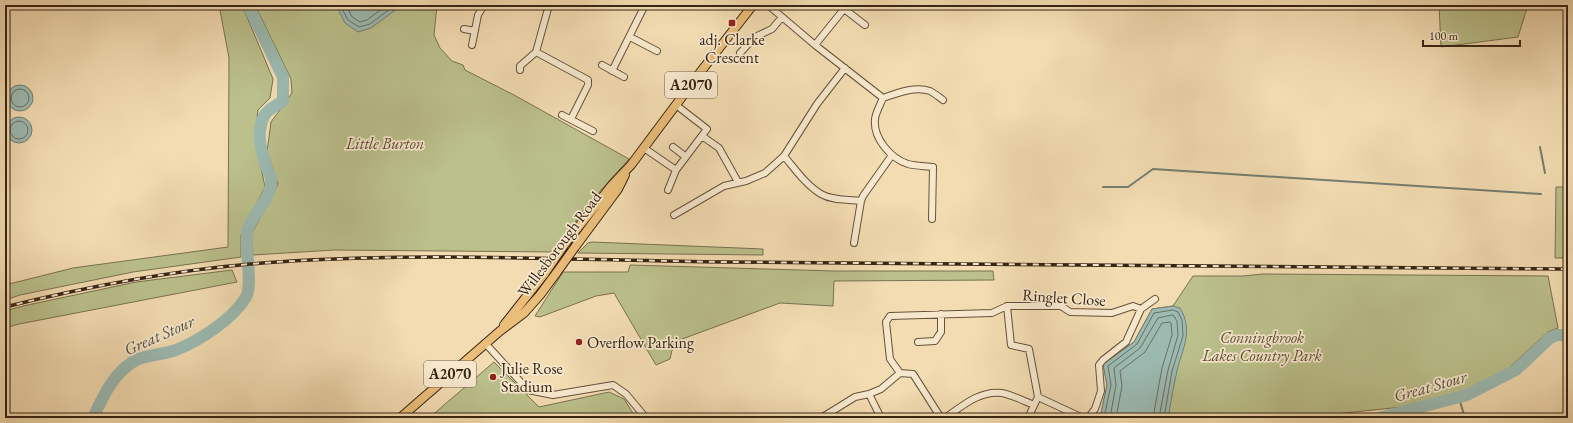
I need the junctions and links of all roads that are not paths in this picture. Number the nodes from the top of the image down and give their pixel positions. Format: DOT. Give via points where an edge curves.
graph roads {
  1 [pos="484,5"];
  2 [pos="549,5"];
  3 [pos="645,5"];
  4 [pos="753,5"];
  5 [pos="768,5"];
  6 [pos="842,7"];
  7 [pos="782,18"];
  8 [pos="865,25"];
  9 [pos="464,29"];
  10 [pos="475,31"];
  11 [pos="630,37"];
  12 [pos="815,45"];
  13 [pos="472,46"];
  14 [pos="657,51"];
  15 [pos="536,52"];
  16 [pos="740,53"];
  17 [pos="602,65"];
  18 [pos="845,68"];
  19 [pos="520,70"];
  20 [pos="612,71"];
  21 [pos="624,77"];
  22 [pos="883,98"];
  23 [pos="943,100"];
  24 [pos="676,105"];
  25 [pos="562,115"];
  26 [pos="571,119"];
  27 [pos="593,131"];
  28 [pos="702,136"];
  29 [pos="673,147"];
  30 [pos="644,148"];
  31 [pos="892,155"];
  32 [pos="784,156"];
  33 [pos="686,157"];
  34 [pos="631,165"];
  35 [pos="676,170"];
  36 [pos="738,182"];
  37 [pos="668,190"];
  38 [pos="861,201"];
  39 [pos="674,215"];
  40 [pos="932,219"];
  41 [pos="854,244"];
  42 [pos="1155,298"];
  43 [pos="1007,306"];
  44 [pos="1141,309"];
  45 [pos="941,314"];
  46 [pos="500,331"];
  47 [pos="918,342"];
  48 [pos="486,344"];
  49 [pos="900,373"];
  50 [pos="869,394"];
  51 [pos="1038,397"];
  52 [pos="1034,405"];
  53 [pos="1067,411"];
  54 [pos="825,417"];
  55 [pos="1064,417"];
  56 [pos="400,418"];
  57 [pos="646,418"];
  58 [pos="881,418"];
  59 [pos="941,418"];
  60 [pos="945,418"];
  61 [pos="1028,418"];
  62 [pos="1083,418"];
  63 [pos="1088,418"];
  1 -- 10 [label="street" via="478,15"];
  2 -- 15 [label="street"];
  3 -- 11 [label="street"];
  4 -- 24 [label="main road, Willesborough Road / A2070"];
  5 -- 7 [label="street"];
  6 -- 8 [label="street"];
  6 -- 12 [label="street"];
  7 -- 12 [label="street"];
  7 -- 16 [label="street" via="772,29 755,37"];
  9 -- 10 [label="street"];
  10 -- 13 [label="street"];
  11 -- 14 [label="street"];
  11 -- 20 [label="street"];
  12 -- 18 [label="street"];
  15 -- 19 [label="street" via="520,66"];
  15 -- 26 [label="street" via="588,80"];
  17 -- 20 [label="street"];
  18 -- 22 [label="street"];
  18 -- 32 [label="street" via="817,104"];
  20 -- 21 [label="street"];
  22 -- 23 [label="street" via="918,89 930,91"];
  22 -- 31 [label="street" via="875,118 875,129 882,144"];
  24 -- 28 [label="street" via="707,129"];
  24 -- 30 [label="main road, Willesborough Road / A2070"];
  25 -- 26 [label="street"];
  26 -- 27 [label="street"];
  28 -- 33 [label="street"];
  28 -- 36 [label="street" via="720,148"];
  29 -- 33 [label="street"];
  30 -- 34 [label="main road, Willesborough Road / A2070"];
  30 -- 35 [label="street"];
  31 -- 38 [label="street"];
  31 -- 40 [label="street" via="908,164 933,167"];
  32 -- 36 [label="street" via="757,178"];
  32 -- 38 [label="street" via="811,186 822,194 841,200"];
  33 -- 35 [label="street"];
  34 -- 46 [label="main road, Willesborough Road / A2070, bridge" via="564,245"];
  34 -- 46 [label="main road, Willesborough Road / A2070, bridge" via="618,189 540,295 524,313"];
  35 -- 37 [label="street"];
  36 -- 39 [label="street" via="724,186"];
  38 -- 41 [label="street"];
  42 -- 44 [label="street"];
  43 -- 44 [label="street, Ringlet Close" via="1062,306 1070,312 1086,313 1112,313 1133,306"];
  43 -- 45 [label="street, Ringlet Close" via="992,313"];
  43 -- 51 [label="street, Ringlet Close" via="1011,345 1029,349"];
  44 -- 63 [label="street" via="1126,342 1099,365 1101,391 1095,409"];
  45 -- 47 [label="street" via="941,332 934,341"];
  45 -- 49 [label="street, Ringlet Close" via="890,316 886,322 890,359"];
  46 -- 48 [label="main road, Willesborough Road / A2070"];
  48 -- 56 [label="main road, Willesborough Road / A2070"];
  48 -- 57 [label="street" via="528,390 553,394 614,385 626,394"];
  49 -- 50 [label="street" via="880,389"];
  49 -- 59 [label="street" via="913,374"];
  50 -- 54 [label="street" via="856,397"];
  50 -- 58 [label="street"];
  51 -- 52 [label="street"];
  51 -- 53 [label="street"];
  52 -- 60 [label="street" via="1002,393 987,393"];
  52 -- 61 [label="street"];
  53 -- 55 [label="street"];
  53 -- 62 [label="street"];
}
